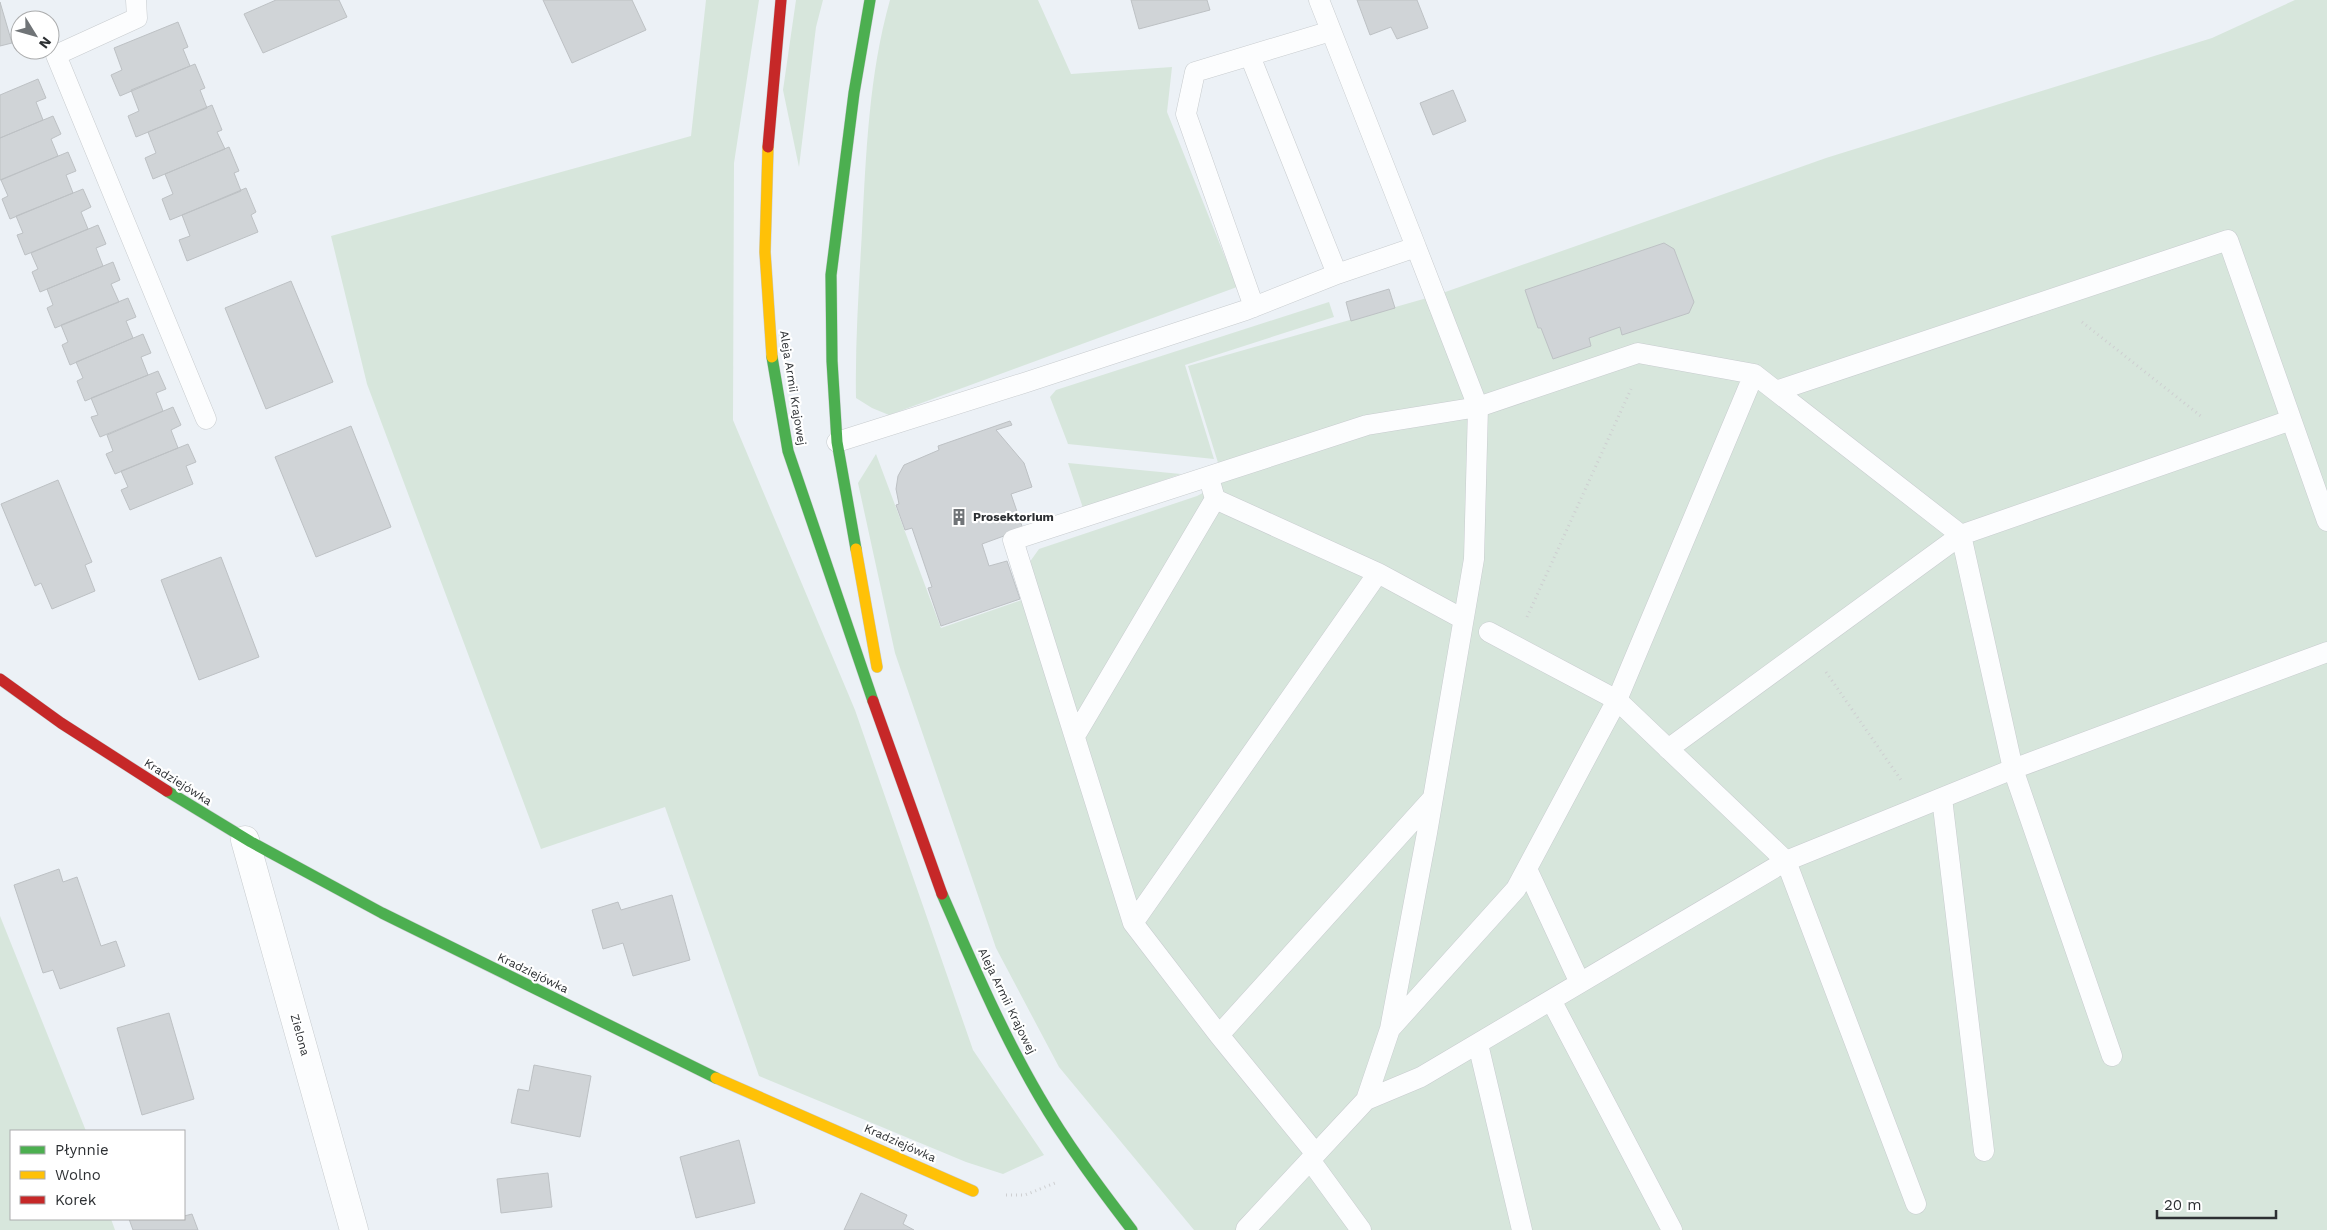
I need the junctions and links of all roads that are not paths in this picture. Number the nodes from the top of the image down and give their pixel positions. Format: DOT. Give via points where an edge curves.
graph roads {
  1 [pos="136,0"];
  2 [pos="781,0"];
  3 [pos="870,0"];
  4 [pos="1319,0"];
  5 [pos="1331,31"];
  6 [pos="1250,56"];
  7 [pos="1416,247"];
  8 [pos="1337,274"];
  9 [pos="1254,307"];
  10 [pos="1754,374"];
  11 [pos="1776,391"];
  12 [pos="1478,407"];
  13 [pos="206,419"];
  14 [pos="2291,420"];
  15 [pos="837,442"];
  16 [pos="1209,478"];
  17 [pos="1215,499"];
  18 [pos="2327,521"];
  19 [pos="1961,535"];
  20 [pos="1378,573"];
  21 [pos="1464,618"];
  22 [pos="1489,632"];
  23 [pos="2327,652"];
  24 [pos="0,679"];
  25 [pos="1617,700"];
  26 [pos="1075,736"];
  27 [pos="1668,749"];
  28 [pos="895,764"];
  29 [pos="2013,769"];
  30 [pos="1432,798"];
  31 [pos="1942,798"];
  32 [pos="245,840"];
  33 [pos="1786,861"];
  34 [pos="1527,869"];
  35 [pos="1133,923"];
  36 [pos="1580,983"];
  37 [pos="1551,1000"];
  38 [pos="1390,1029"];
  39 [pos="1219,1035"];
  40 [pos="1478,1044"];
  41 [pos="2112,1056"];
  42 [pos="1366,1100"];
  43 [pos="1984,1151"];
  44 [pos="1313,1157"];
  45 [pos="973,1191"];
  46 [pos="1916,1204"];
  47 [pos="354,1230"];
  48 [pos="1132,1230"];
  49 [pos="1246,1230"];
  50 [pos="1360,1230"];
  51 [pos="1522,1230"];
  52 [pos="1672,1230"];
  1 -- 13 [label="lane" via="137,18 56,55"];
  2 -- 28 [label="main road, Aleja Armii Krajowej" via="765,194 767,302 772,359 788,450"];
  3 -- 15 [label="main road, Aleja Armii Krajowej" via="854,94 831,275"];
  4 -- 5 [label="lane"];
  5 -- 6 [label="lane"];
  5 -- 7 [label="lane"];
  6 -- 8 [label="lane"];
  6 -- 9 [label="lane" via="1195,72 1186,114"];
  7 -- 8 [label="lane"];
  7 -- 12 [label="lane"];
  8 -- 9 [label="lane"];
  9 -- 15 [label="lane"];
  10 -- 11 [label="lane"];
  10 -- 12 [label="lane" via="1638,353"];
  10 -- 25 [label="lane"];
  11 -- 14 [label="lane" via="2228,240"];
  11 -- 19 [label="lane"];
  12 -- 16 [label="lane" via="1367,425"];
  12 -- 21 [label="lane" via="1474,559"];
  14 -- 18 [label="lane"];
  14 -- 19 [label="lane"];
  15 -- 28 [label="main road, Aleja Armii Krajowej"];
  16 -- 17 [label="lane"];
  16 -- 26 [label="lane" via="1013,540"];
  17 -- 20 [label="lane"];
  17 -- 26 [label="lane"];
  19 -- 27 [label="lane"];
  19 -- 29 [label="lane"];
  20 -- 21 [label="lane"];
  20 -- 35 [label="lane"];
  21 -- 30 [label="lane"];
  22 -- 25 [label="lane"];
  23 -- 29 [label="lane"];
  24 -- 32 [label="main road, Kradziejówka" via="91,742"];
  25 -- 27 [label="lane"];
  25 -- 34 [label="lane"];
  26 -- 35 [label="lane"];
  27 -- 33 [label="lane"];
  28 -- 48 [label="main road, Aleja Armii Krajowej" via="939,888 986,994 1039,1096 1087,1170"];
  29 -- 31 [label="lane"];
  29 -- 41 [label="lane"];
  30 -- 38 [label="lane"];
  30 -- 39 [label="lane"];
  31 -- 33 [label="lane"];
  31 -- 43 [label="lane"];
  32 -- 45 [label="main road, Kradziejówka" via="384,916 717,1078"];
  32 -- 47 [label="street, Zielona"];
  33 -- 36 [label="lane"];
  33 -- 46 [label="lane"];
  34 -- 36 [label="lane"];
  34 -- 38 [label="lane" via="1516,889"];
  35 -- 39 [label="lane"];
  36 -- 37 [label="lane"];
  37 -- 40 [label="lane"];
  37 -- 52 [label="lane"];
  38 -- 42 [label="lane"];
  39 -- 44 [label="lane"];
  40 -- 42 [label="lane" via="1421,1077"];
  40 -- 51 [label="lane"];
  42 -- 44 [label="lane"];
  44 -- 49 [label="lane"];
  44 -- 50 [label="lane"];
}
